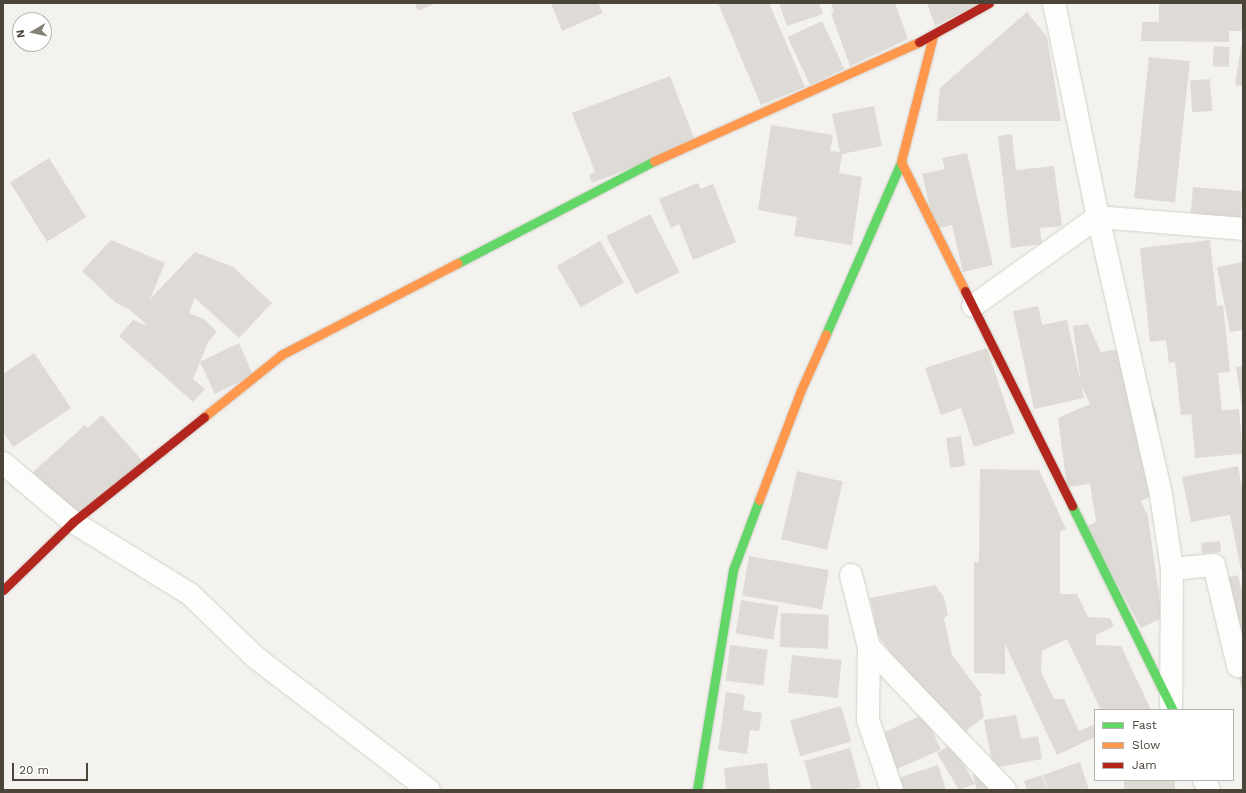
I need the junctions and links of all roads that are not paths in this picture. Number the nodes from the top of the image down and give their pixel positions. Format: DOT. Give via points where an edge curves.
graph roads {
  1 [pos="989,3"];
  2 [pos="1054,3"];
  3 [pos="933,36"];
  4 [pos="902,162"];
  5 [pos="1098,217"];
  6 [pos="1243,229"];
  7 [pos="972,306"];
  8 [pos="3,463"];
  9 [pos="73,522"];
  10 [pos="1172,569"];
  11 [pos="851,575"];
  12 [pos="3,590"];
  13 [pos="870,647"];
  14 [pos="1238,666"];
  15 [pos="1172,708"];
  16 [pos="1204,781"];
  17 [pos="429,790"];
  18 [pos="697,790"];
  19 [pos="892,790"];
  20 [pos="1005,790"];
  21 [pos="1209,790"];
  1 -- 3 [label="street"];
  2 -- 5 [label="street"];
  3 -- 4 [label="street"];
  3 -- 9 [label="street" via="686,145 281,355"];
  4 -- 7 [label="street"];
  4 -- 18 [label="street" via="801,390 733,570"];
  5 -- 6 [label="street"];
  5 -- 7 [label="street"];
  5 -- 10 [label="street" via="1161,495"];
  7 -- 15 [label="street"];
  8 -- 9 [label="street"];
  9 -- 12 [label="street"];
  9 -- 17 [label="street" via="190,594 255,657"];
  10 -- 14 [label="street" via="1214,565"];
  10 -- 15 [label="street"];
  11 -- 13 [label="street"];
  13 -- 19 [label="street" via="868,720"];
  13 -- 20 [label="street"];
  16 -- 21 [label="street"];
}
